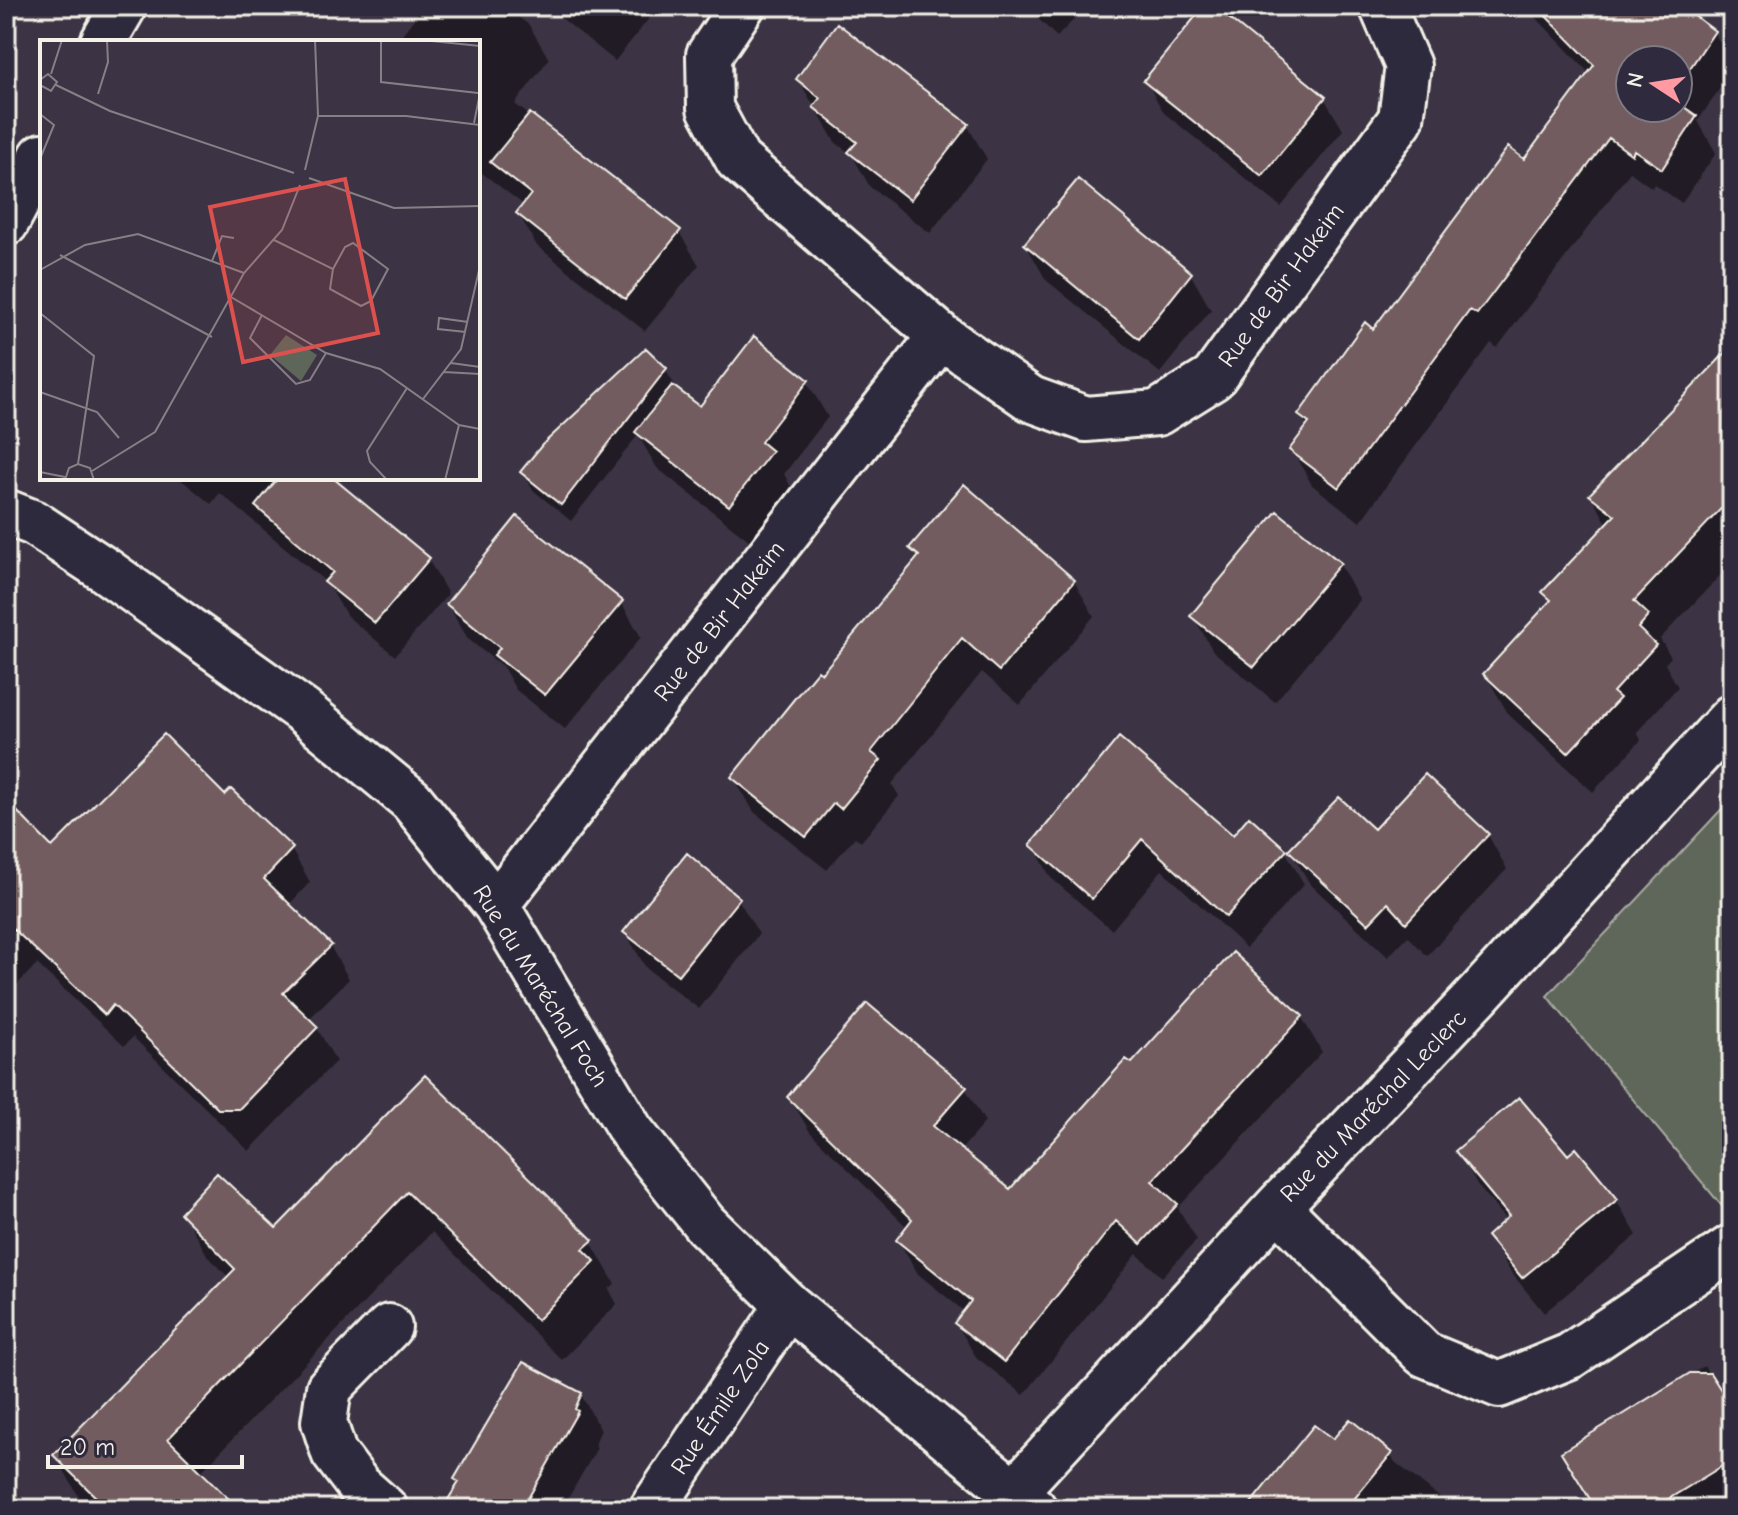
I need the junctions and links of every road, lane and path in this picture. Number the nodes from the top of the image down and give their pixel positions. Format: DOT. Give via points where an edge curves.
graph roads {
  1 [pos="124,6"];
  2 [pos="742,6"];
  3 [pos="1382,6"];
  4 [pos="104,40"];
  5 [pos="40,160"];
  6 [pos="6,223"];
  7 [pos="941,336"];
  8 [pos="6,512"];
  9 [pos="1732,717"];
  10 [pos="496,905"];
  11 [pos="1277,1207"];
  12 [pos="1732,1247"];
  13 [pos="788,1305"];
  14 [pos="389,1327"];
  15 [pos="1024,1501"];
  16 [pos="385,1509"];
  17 [pos="652,1509"];
  1 -- 4 [label="street"];
  2 -- 7 [label="street, Rue de Bir Hakeim" via="709,55 710,108 738,160"];
  3 -- 7 [label="street, Rue de Bir Hakeim" via="1408,66 1401,119 1213,378 1157,413 1086,419 1031,399"];
  5 -- 6 [label="street"];
  7 -- 10 [label="street, Rue de Bir Hakeim"];
  8 -- 10 [label="street, Rue du Maréchal Foch" via="34,523 105,570 303,711 411,800"];
  9 -- 11 [label="street, Rue du Maréchal Leclerc"];
  10 -- 13 [label="street, Rue du Maréchal Foch" via="631,1131 705,1224"];
  11 -- 12 [label="street" via="1424,1354 1499,1385 1570,1356"];
  11 -- 15 [label="street, Rue du Maréchal Leclerc"];
  13 -- 15 [label="street, Rue du Maréchal Foch"];
  13 -- 17 [label="street, Rue Émile Zola"];
  14 -- 16 [label="street" via="329,1388 324,1422 334,1453"];
}
